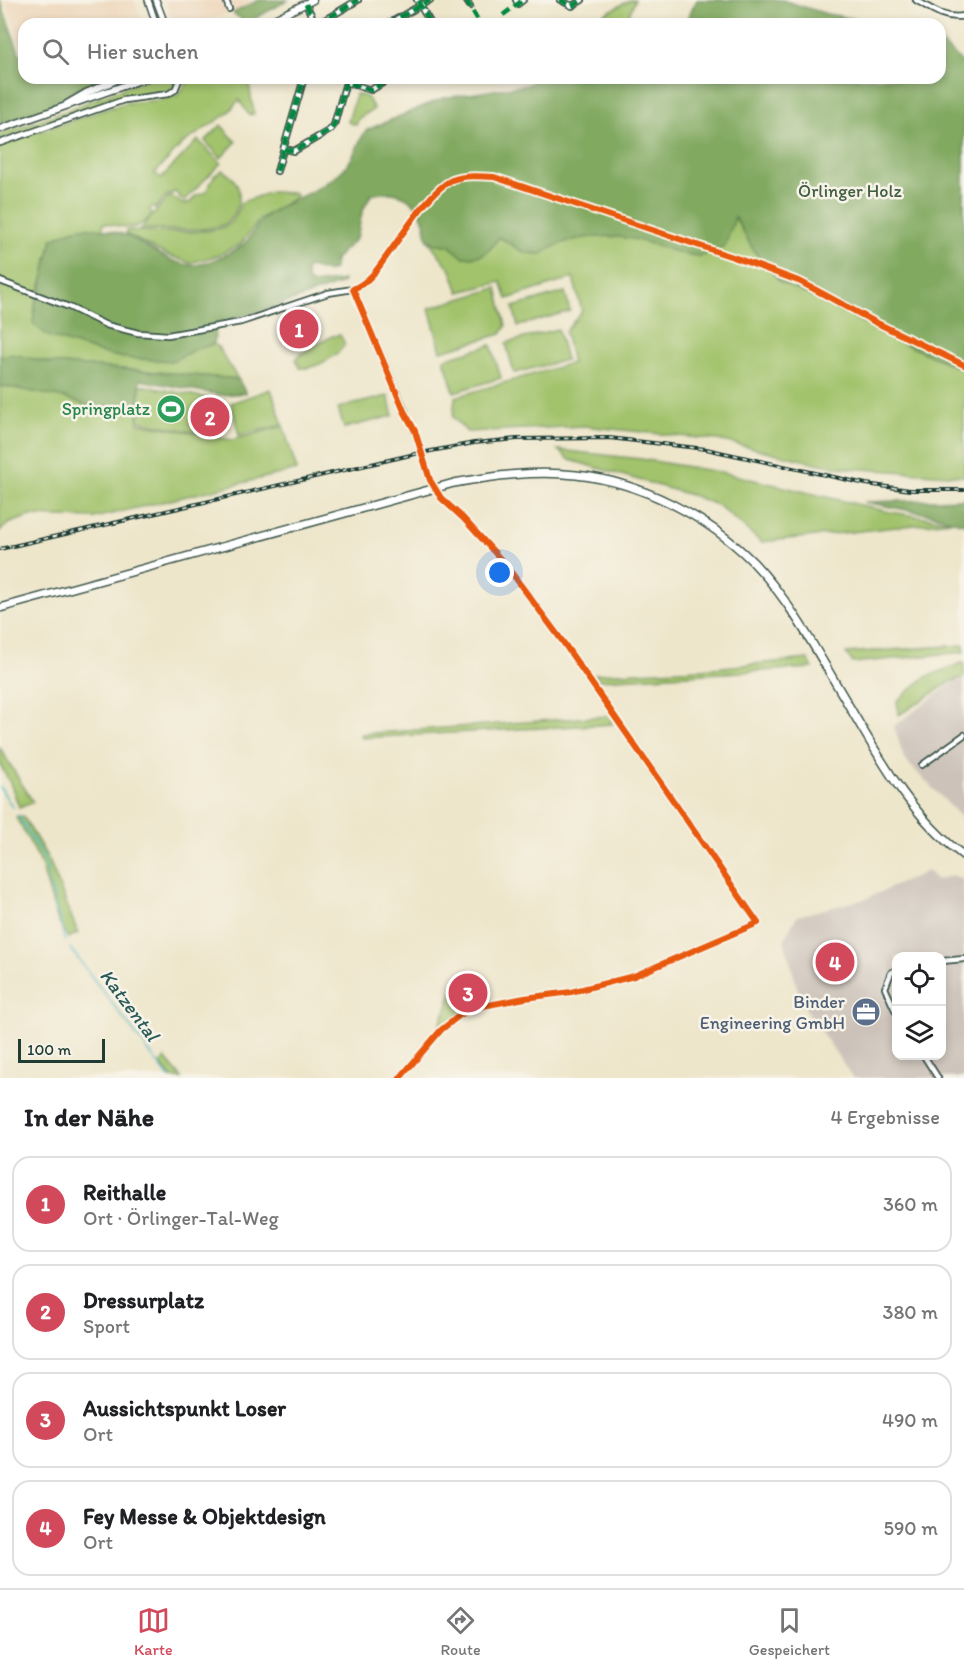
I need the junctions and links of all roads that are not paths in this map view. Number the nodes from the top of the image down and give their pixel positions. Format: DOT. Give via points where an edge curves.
graph roads {
  1 [pos="148,0"];
  2 [pos="156,0"];
  3 [pos="226,0"];
  4 [pos="313,0"];
  5 [pos="358,0"];
  6 [pos="417,0"];
  7 [pos="430,0"];
  8 [pos="466,0"];
  9 [pos="516,0"];
  10 [pos="523,0"];
  11 [pos="560,0"];
  12 [pos="582,0"];
  13 [pos="916,0"];
  14 [pos="306,4"];
  15 [pos="421,5"];
  16 [pos="470,6"];
  17 [pos="229,9"];
  18 [pos="964,16"];
  19 [pos="154,18"];
  20 [pos="163,18"];
  21 [pos="275,18"];
  22 [pos="313,18"];
  23 [pos="327,18"];
  24 [pos="398,18"];
  25 [pos="428,18"];
  26 [pos="107,84"];
  27 [pos="130,84"];
  28 [pos="178,84"];
  29 [pos="302,84"];
  30 [pos="345,84"];
  31 [pos="352,84"];
  32 [pos="381,84"];
  33 [pos="61,107"];
  34 [pos="0,129"];
  35 [pos="0,142"];
  36 [pos="284,149"];
  37 [pos="278,171"];
  38 [pos="0,281"];
  39 [pos="419,443"];
  40 [pos="0,608"];
  41 [pos="964,735"];
  42 [pos="922,765"];
  43 [pos="964,856"];
  44 [pos="964,959"];
  45 [pos="946,961"];
  46 [pos="892,972"];
  47 [pos="892,1004"];
  48 [pos="927,1060"];
  49 [pos="938,1078"];
  1 -- 19 [label="street"];
  2 -- 20 [label="street"];
  3 -- 17 [label="street"];
  4 -- 14 [label="main road"];
  5 -- 23 [label="street"];
  6 -- 15 [label="street"];
  7 -- 15 [label="street"];
  8 -- 16 [label="street"];
  9 -- 10 [label="street" via="518,4"];
  11 -- 12 [label="street" via="572,6"];
  13 -- 18 [label="street" via="942,15"];
  14 -- 21 [label="main road"];
  14 -- 22 [label="street"];
  15 -- 24 [label="street"];
  15 -- 25 [label="street"];
  26 -- 33 [label="main road"];
  27 -- 33 [label="main road"];
  28 -- 35 [label="street" via="168,94 124,100"];
  29 -- 36 [label="street"];
  30 -- 36 [label="street" via="330,130 294,151"];
  31 -- 32 [label="street" via="371,90"];
  33 -- 34 [label="main road"];
  36 -- 37 [label="street"];
  38 -- 39 [label="street" via="106,325 168,335 242,322 328,293 354,289"];
  40 -- 43 [label="main road" via="471,480 522,474 607,480 654,496 708,525 734,545 774,587 804,629 893,781 914,809"];
  41 -- 42 [label="street"];
  44 -- 45 [label="street"];
  46 -- 47 [label="street" via="885,988"];
  48 -- 49 [label="street"];
}
